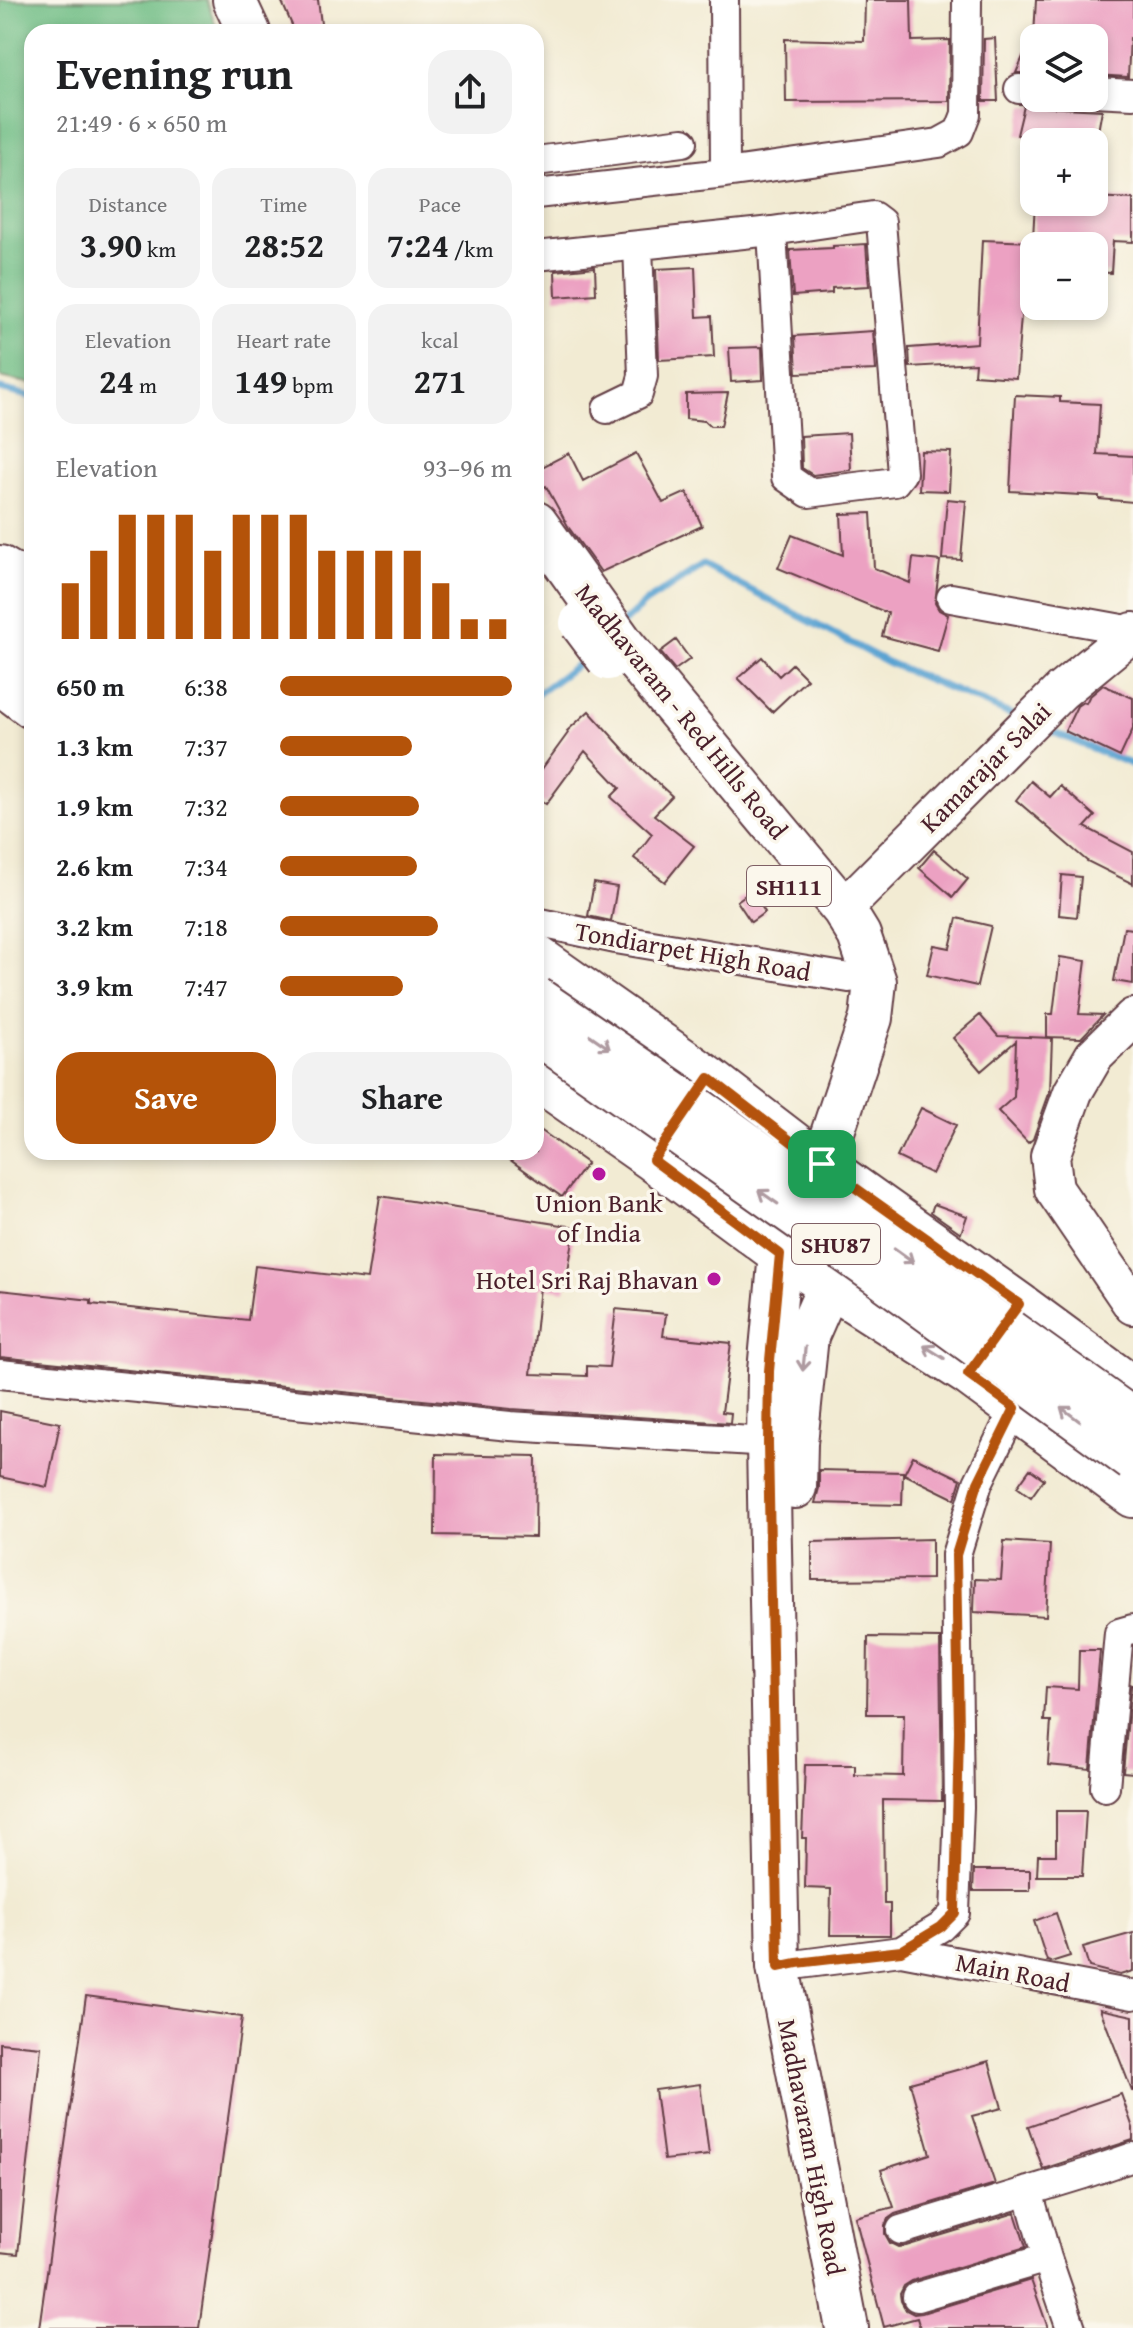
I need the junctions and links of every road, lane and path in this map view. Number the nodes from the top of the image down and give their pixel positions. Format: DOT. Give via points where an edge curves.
graph roads {
  1 [pos="234,0"];
  2 [pos="259,0"];
  3 [pos="724,0"];
  4 [pos="967,0"];
  5 [pos="245,24"];
  6 [pos="270,24"];
  7 [pos="1108,93"];
  8 [pos="1133,94"];
  9 [pos="683,142"];
  10 [pos="544,160"];
  11 [pos="725,173"];
  12 [pos="544,193"];
  13 [pos="772,231"];
  14 [pos="638,246"];
  15 [pos="544,255"];
  16 [pos="607,409"];
  17 [pos="544,537"];
  18 [pos="0,567"];
  19 [pos="544,571"];
  20 [pos="24,581"];
  21 [pos="951,598"];
  22 [pos="0,603"];
  23 [pos="590,617"];
  24 [pos="24,621"];
  25 [pos="1133,632"];
  26 [pos="0,640"];
  27 [pos="616,652"];
  28 [pos="24,657"];
  29 [pos="0,683"];
  30 [pos="24,701"];
  31 [pos="843,909"];
  32 [pos="544,924"];
  33 [pos="544,962"];
  34 [pos="849,978"];
  35 [pos="544,1003"];
  36 [pos="1133,1018"];
  37 [pos="544,1038"];
  38 [pos="709,1078"];
  39 [pos="544,1084"];
  40 [pos="814,1158"];
  41 [pos="653,1160"];
  42 [pos="780,1254"];
  43 [pos="829,1286"];
  44 [pos="1019,1304"];
  45 [pos="1133,1305"];
  46 [pos="0,1374"];
  47 [pos="968,1374"];
  48 [pos="1133,1388"];
  49 [pos="1015,1408"];
  50 [pos="1133,1420"];
  51 [pos="782,1443"];
  52 [pos="1133,1460"];
  53 [pos="1133,1496"];
  54 [pos="1133,1629"];
  55 [pos="1105,1787"];
  56 [pos="901,1951"];
  57 [pos="788,1965"];
  58 [pos="1133,1995"];
  59 [pos="1133,2157"];
  60 [pos="1028,2191"];
  61 [pos="901,2230"];
  62 [pos="1047,2258"];
  63 [pos="917,2297"];
  64 [pos="847,2328"];
  65 [pos="873,2328"];
  66 [pos="1071,2328"];
  1 -- 5 [label="main road"];
  2 -- 6 [label="main road"];
  3 -- 11 [label="street"];
  4 -- 11 [label="street" via="966,114 959,132 939,143"];
  7 -- 8 [label="street"];
  9 -- 10 [label="street"];
  11 -- 12 [label="street"];
  13 -- 13 [label="street" via="786,477 809,493 895,482 902,473 881,222 873,216"];
  13 -- 14 [label="street"];
  14 -- 15 [label="street"];
  14 -- 16 [label="street" via="643,376 638,394"];
  17 -- 23 [label="main road, Madhavaram - Red Hills Road / SH111"];
  18 -- 20 [label="main road"];
  19 -- 23 [label="main road, Madhavaram - Red Hills Road / SH111"];
  21 -- 25 [label="street"];
  22 -- 24 [label="main road"];
  23 -- 27 [label="main road, Madhavaram - Red Hills Road / SH111, bridge"];
  25 -- 31 [label="street, Kamarajar Salai" via="1061,691"];
  26 -- 28 [label="main road"];
  27 -- 31 [label="main road, Madhavaram - Red Hills Road / SH111"];
  27 -- 34 [label="main road, Madhavaram - Red Hills Road / SH111" via="643,706 823,928"];
  29 -- 30 [label="main road"];
  31 -- 40 [label="main road, Madhavaram - Red Hills Road / SH111" via="859,935 875,982 871,1018"];
  32 -- 34 [label="street, Tondiarpet High Road"];
  33 -- 38 [label="main road"];
  34 -- 40 [label="main road" via="849,1000"];
  35 -- 50 [label="main road, SHU87, one-way, bridge"];
  36 -- 45 [label="street" via="1094,1056 1073,1092 1050,1156 1054,1189"];
  52 -- 37 [label="main road, SHU87, one-way, bridge"];
  38 -- 40 [label="main road"];
  38 -- 41 [label="main road"];
  39 -- 41 [label="main road"];
  40 -- 44 [label="main road"];
  41 -- 42 [label="main road"];
  42 -- 43 [label="main road"];
  42 -- 51 [label="main road" via="769,1371"];
  47 -- 43 [label="main road, one-way"];
  43 -- 51 [label="main road, one-way" via="807,1336"];
  44 -- 47 [label="main road"];
  44 -- 48 [label="main road"];
  46 -- 51 [label="street" via="510,1426"];
  47 -- 49 [label="main road"];
  49 -- 53 [label="main road"];
  49 -- 56 [label="street" via="978,1483 956,1555 955,1913"];
  51 -- 57 [label="main road"];
  54 -- 55 [label="street" via="1119,1633"];
  56 -- 57 [label="street, Main Road"];
  56 -- 58 [label="street, Main Road"];
  57 -- 64 [label="main road, Madhavaram High Road"];
  57 -- 65 [label="main road"];
  59 -- 60 [label="street"];
  60 -- 61 [label="street"];
  60 -- 62 [label="street"];
  62 -- 63 [label="street"];
  62 -- 66 [label="street"];
}
